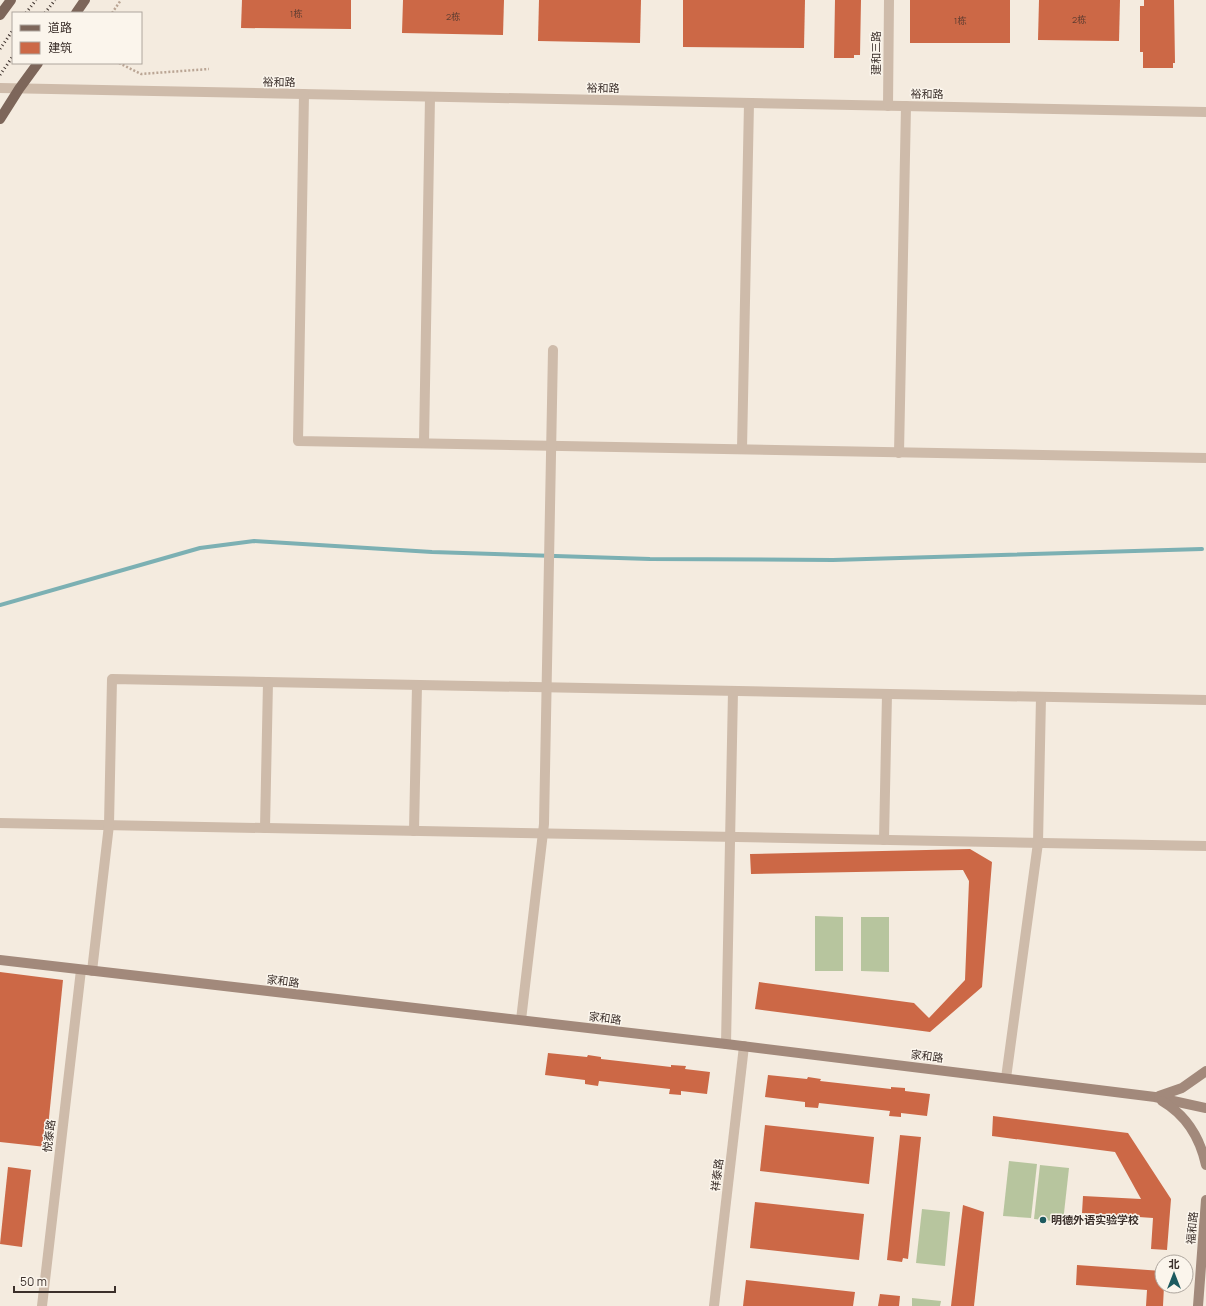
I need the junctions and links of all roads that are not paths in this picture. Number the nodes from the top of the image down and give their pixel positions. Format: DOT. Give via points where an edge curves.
graph roads {
  1 [pos="11,0"];
  2 [pos="85,0"];
  3 [pos="889,0"];
  4 [pos="77,12"];
  5 [pos="0,15"];
  6 [pos="37,64"];
  7 [pos="0,88"];
  8 [pos="19,89"];
  9 [pos="304,94"];
  10 [pos="430,97"];
  11 [pos="749,103"];
  12 [pos="888,106"];
  13 [pos="906,106"];
  14 [pos="1206,112"];
  15 [pos="0,118"];
  16 [pos="553,350"];
  17 [pos="424,443"];
  18 [pos="551,446"];
  19 [pos="742,449"];
  20 [pos="899,452"];
  21 [pos="1206,458"];
  22 [pos="268,682"];
  23 [pos="417,685"];
  24 [pos="547,687"];
  25 [pos="733,691"];
  26 [pos="887,694"];
  27 [pos="1041,697"];
  28 [pos="1206,700"];
  29 [pos="0,823"];
  30 [pos="109,825"];
  31 [pos="265,828"];
  32 [pos="414,831"];
  33 [pos="543,833"];
  34 [pos="730,837"];
  35 [pos="884,840"];
  36 [pos="1038,843"];
  37 [pos="1206,846"];
  38 [pos="0,960"];
  39 [pos="81,970"];
  40 [pos="92,971"];
  41 [pos="521,1020"];
  42 [pos="726,1044"];
  43 [pos="744,1046"];
  44 [pos="1206,1071"];
  45 [pos="1006,1078"];
  46 [pos="1156,1097"];
  47 [pos="1206,1108"];
  48 [pos="1206,1165"];
  49 [pos="1206,1200"];
  50 [pos="42,1306"];
  51 [pos="714,1306"];
  52 [pos="1198,1306"];
  1 -- 5 [label="main road"];
  2 -- 4 [label="main road"];
  3 -- 12 [label="street, 建和三路"];
  6 -- 8 [label="main road"];
  7 -- 8 [label="street, 裕和路"];
  8 -- 9 [label="street, 裕和路"];
  8 -- 15 [label="main road"];
  9 -- 10 [label="street, 裕和路"];
  9 -- 17 [label="street" via="298,441"];
  10 -- 11 [label="street, 裕和路"];
  10 -- 17 [label="street"];
  11 -- 12 [label="street, 裕和路"];
  11 -- 19 [label="street"];
  12 -- 13 [label="street, 裕和路"];
  13 -- 14 [label="street, 裕和路"];
  13 -- 20 [label="street"];
  16 -- 18 [label="street"];
  17 -- 18 [label="street"];
  18 -- 19 [label="street"];
  18 -- 24 [label="street"];
  19 -- 20 [label="street"];
  20 -- 21 [label="street"];
  22 -- 23 [label="street"];
  22 -- 30 [label="street" via="112,679"];
  22 -- 31 [label="street"];
  23 -- 24 [label="street"];
  23 -- 32 [label="street"];
  24 -- 25 [label="street"];
  24 -- 33 [label="street"];
  25 -- 26 [label="street"];
  25 -- 34 [label="street"];
  26 -- 27 [label="street"];
  26 -- 35 [label="street"];
  27 -- 28 [label="street"];
  27 -- 36 [label="street"];
  29 -- 30 [label="street"];
  30 -- 31 [label="street"];
  30 -- 40 [label="street"];
  31 -- 32 [label="street"];
  32 -- 33 [label="street"];
  33 -- 34 [label="street"];
  33 -- 41 [label="street"];
  34 -- 35 [label="street"];
  34 -- 42 [label="street"];
  35 -- 36 [label="street"];
  36 -- 37 [label="street"];
  36 -- 45 [label="street"];
  38 -- 39 [label="street, 家和路"];
  39 -- 40 [label="street, 家和路"];
  39 -- 50 [label="street, 悦泰路"];
  40 -- 41 [label="street, 家和路"];
  41 -- 42 [label="street, 家和路"];
  42 -- 43 [label="street, 家和路"];
  43 -- 45 [label="street, 家和路"];
  43 -- 51 [label="street, 祥泰路"];
  44 -- 46 [label="street" via="1182,1088"];
  45 -- 46 [label="street, 家和路"];
  46 -- 47 [label="street, 家和路"];
  46 -- 48 [label="street" via="1180,1114 1190,1126 1198,1139"];
  49 -- 52 [label="street, 福和路"];
}
